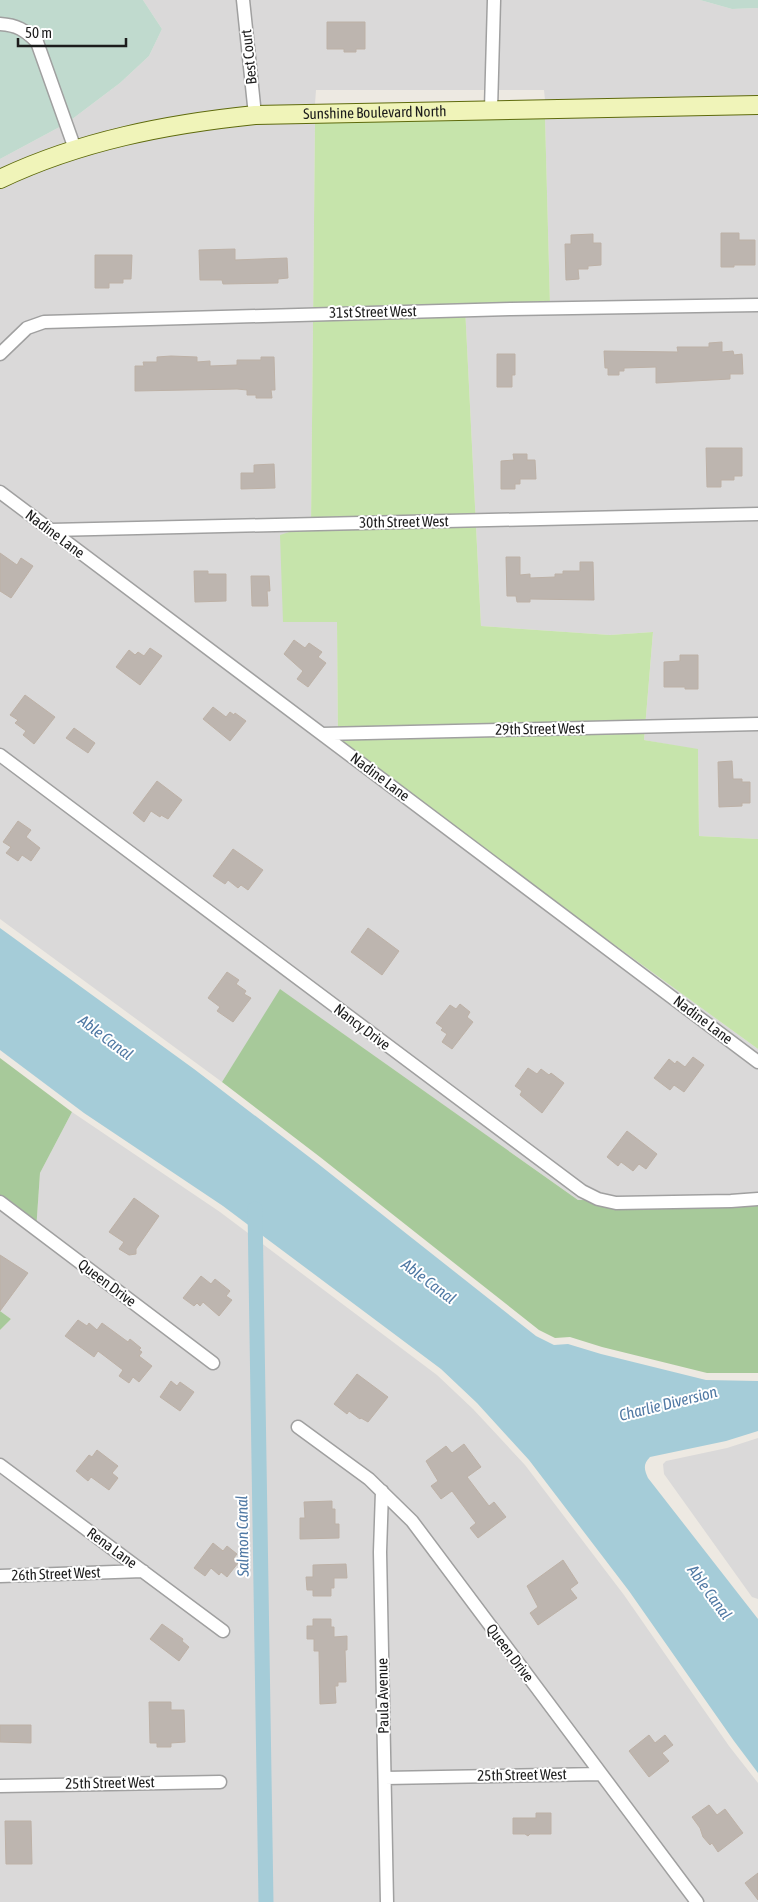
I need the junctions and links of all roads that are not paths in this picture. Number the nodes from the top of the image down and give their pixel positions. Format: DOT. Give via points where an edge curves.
graph roads {
  1 [pos="243,0"];
  2 [pos="494,0"];
  3 [pos="0,24"];
  4 [pos="758,104"];
  5 [pos="491,109"];
  6 [pos="255,115"];
  7 [pos="75,149"];
  8 [pos="0,179"];
  9 [pos="758,305"];
  10 [pos="0,354"];
  11 [pos="0,492"];
  12 [pos="758,514"];
  13 [pos="51,530"];
  14 [pos="758,724"];
  15 [pos="322,734"];
  16 [pos="0,755"];
  17 [pos="758,1062"];
  18 [pos="758,1199"];
  19 [pos="0,1202"];
  20 [pos="213,1363"];
  21 [pos="298,1426"];
  22 [pos="0,1465"];
  23 [pos="382,1491"];
  24 [pos="143,1570"];
  25 [pos="0,1576"];
  26 [pos="223,1631"];
  27 [pos="600,1774"];
  28 [pos="385,1778"];
  29 [pos="220,1782"];
  30 [pos="0,1786"];
  31 [pos="387,1902"];
  32 [pos="697,1902"];
  1 -- 6 [label="street, Best Court"];
  2 -- 5 [label="street"];
  3 -- 7 [label="street" via="25,30 37,42"];
  4 -- 5 [label="street, Sunshine Boulevard North"];
  5 -- 6 [label="street, Sunshine Boulevard North"];
  6 -- 7 [label="street, Sunshine Boulevard North" via="164,127"];
  7 -- 8 [label="street, Sunshine Boulevard North"];
  9 -- 10 [label="street, 31st Street West" via="44,322 27,328"];
  11 -- 13 [label="street, Nadine Lane"];
  12 -- 13 [label="street, 30th Street West"];
  13 -- 15 [label="street, Nadine Lane"];
  14 -- 15 [label="street, 29th Street West"];
  15 -- 17 [label="street, Nadine Lane"];
  16 -- 18 [label="street, Nancy Drive" via="582,1191 616,1203"];
  19 -- 20 [label="street, Queen Drive"];
  21 -- 23 [label="street, Queen Drive"];
  22 -- 24 [label="street, Rena Lane"];
  23 -- 27 [label="street, Queen Drive" via="412,1521"];
  23 -- 28 [label="street, Paula Avenue" via="380,1552"];
  24 -- 25 [label="street, 26th Street West"];
  24 -- 26 [label="street, Rena Lane"];
  27 -- 28 [label="street, 25th Street West"];
  27 -- 32 [label="street, Queen Drive"];
  28 -- 31 [label="street, Paula Avenue"];
  29 -- 30 [label="street, 25th Street West"];
}
